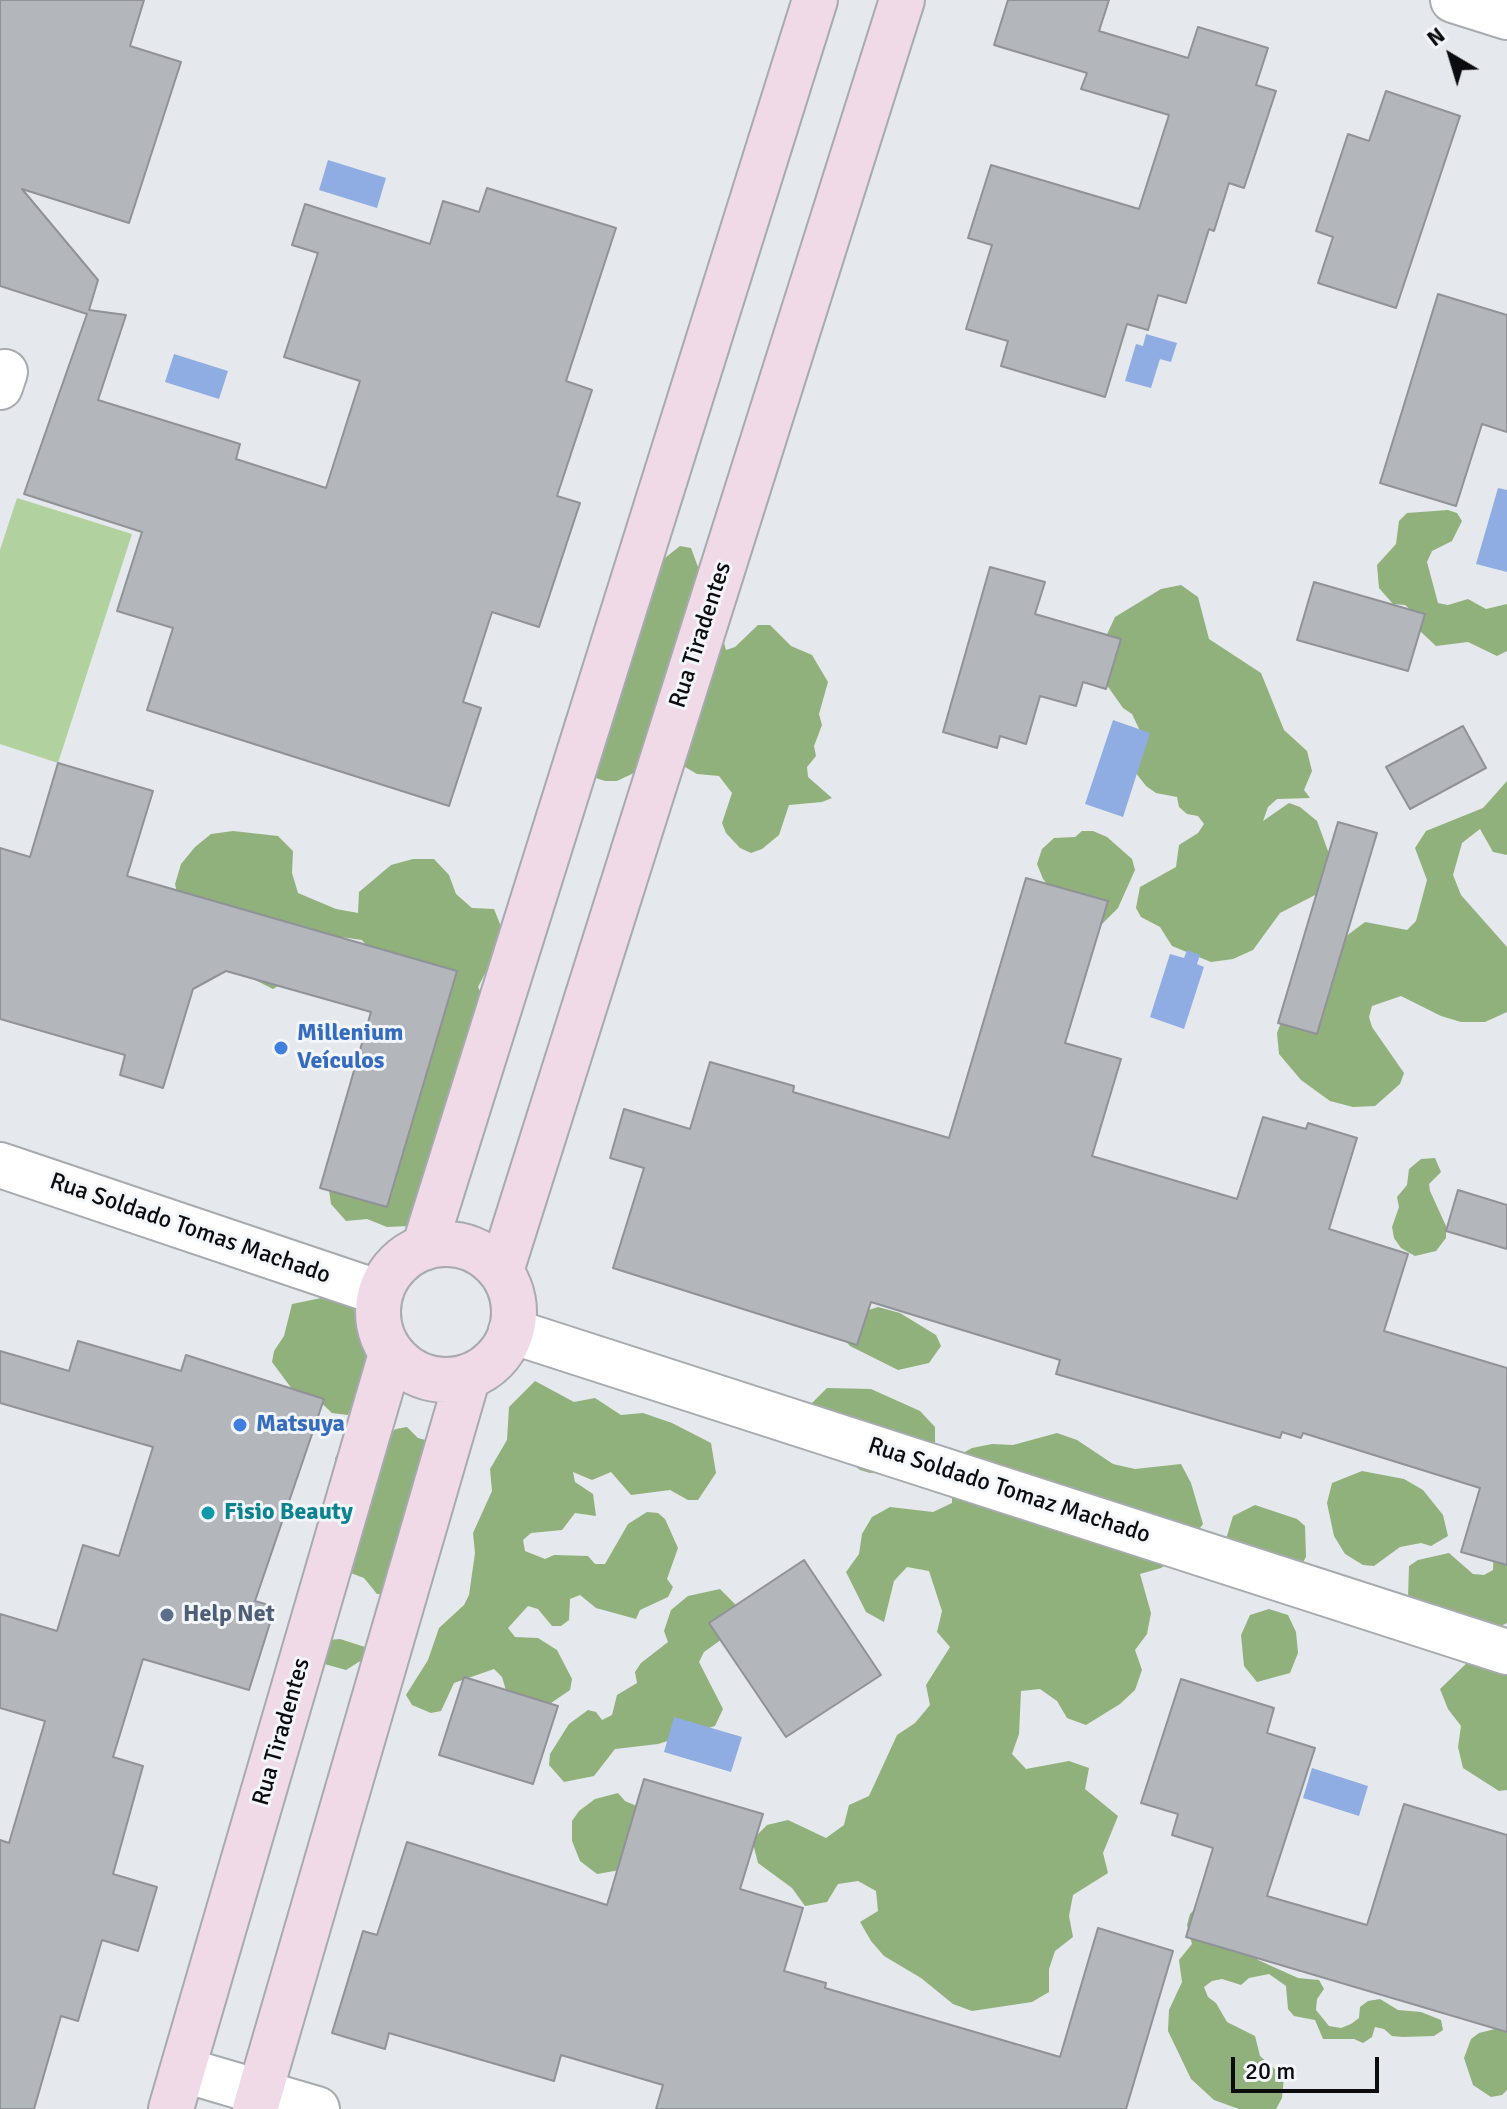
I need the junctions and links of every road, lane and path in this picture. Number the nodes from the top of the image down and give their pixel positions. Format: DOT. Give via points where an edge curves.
graph roads {
  1 [pos="815,0"];
  2 [pos="902,0"];
  3 [pos="1453,0"];
  4 [pos="1507,17"];
  5 [pos="0,1165"];
  6 [pos="424,1248"];
  7 [pos="501,1271"];
  8 [pos="380,1293"];
  9 [pos="511,1331"];
  10 [pos="391,1354"];
  11 [pos="468,1376"];
  12 [pos="1507,1652"];
  13 [pos="177,2090"];
  14 [pos="258,2100"];
  15 [pos="317,2109"];
  1 -- 6 [label="main road"];
  2 -- 7 [label="main road, Rua Tiradentes"];
  3 -- 4 [label="street"];
  5 -- 8 [label="street, Rua Soldado Tomas Machado"];
  6 -- 7 [label="main road" via="466,1247"];
  6 -- 8 [label="main road" via="405,1258"];
  7 -- 9 [label="main road" via="514,1310"];
  8 -- 10 [label="main road" via="379,1324"];
  9 -- 11 [label="main road" via="502,1351"];
  9 -- 12 [label="street, Rua Soldado Tomaz Machado"];
  10 -- 11 [label="main road" via="426,1377"];
  10 -- 13 [label="main road, Rua Tiradentes"];
  11 -- 14 [label="main road"];
  13 -- 14 [label="street"];
  14 -- 15 [label="street"];
}
